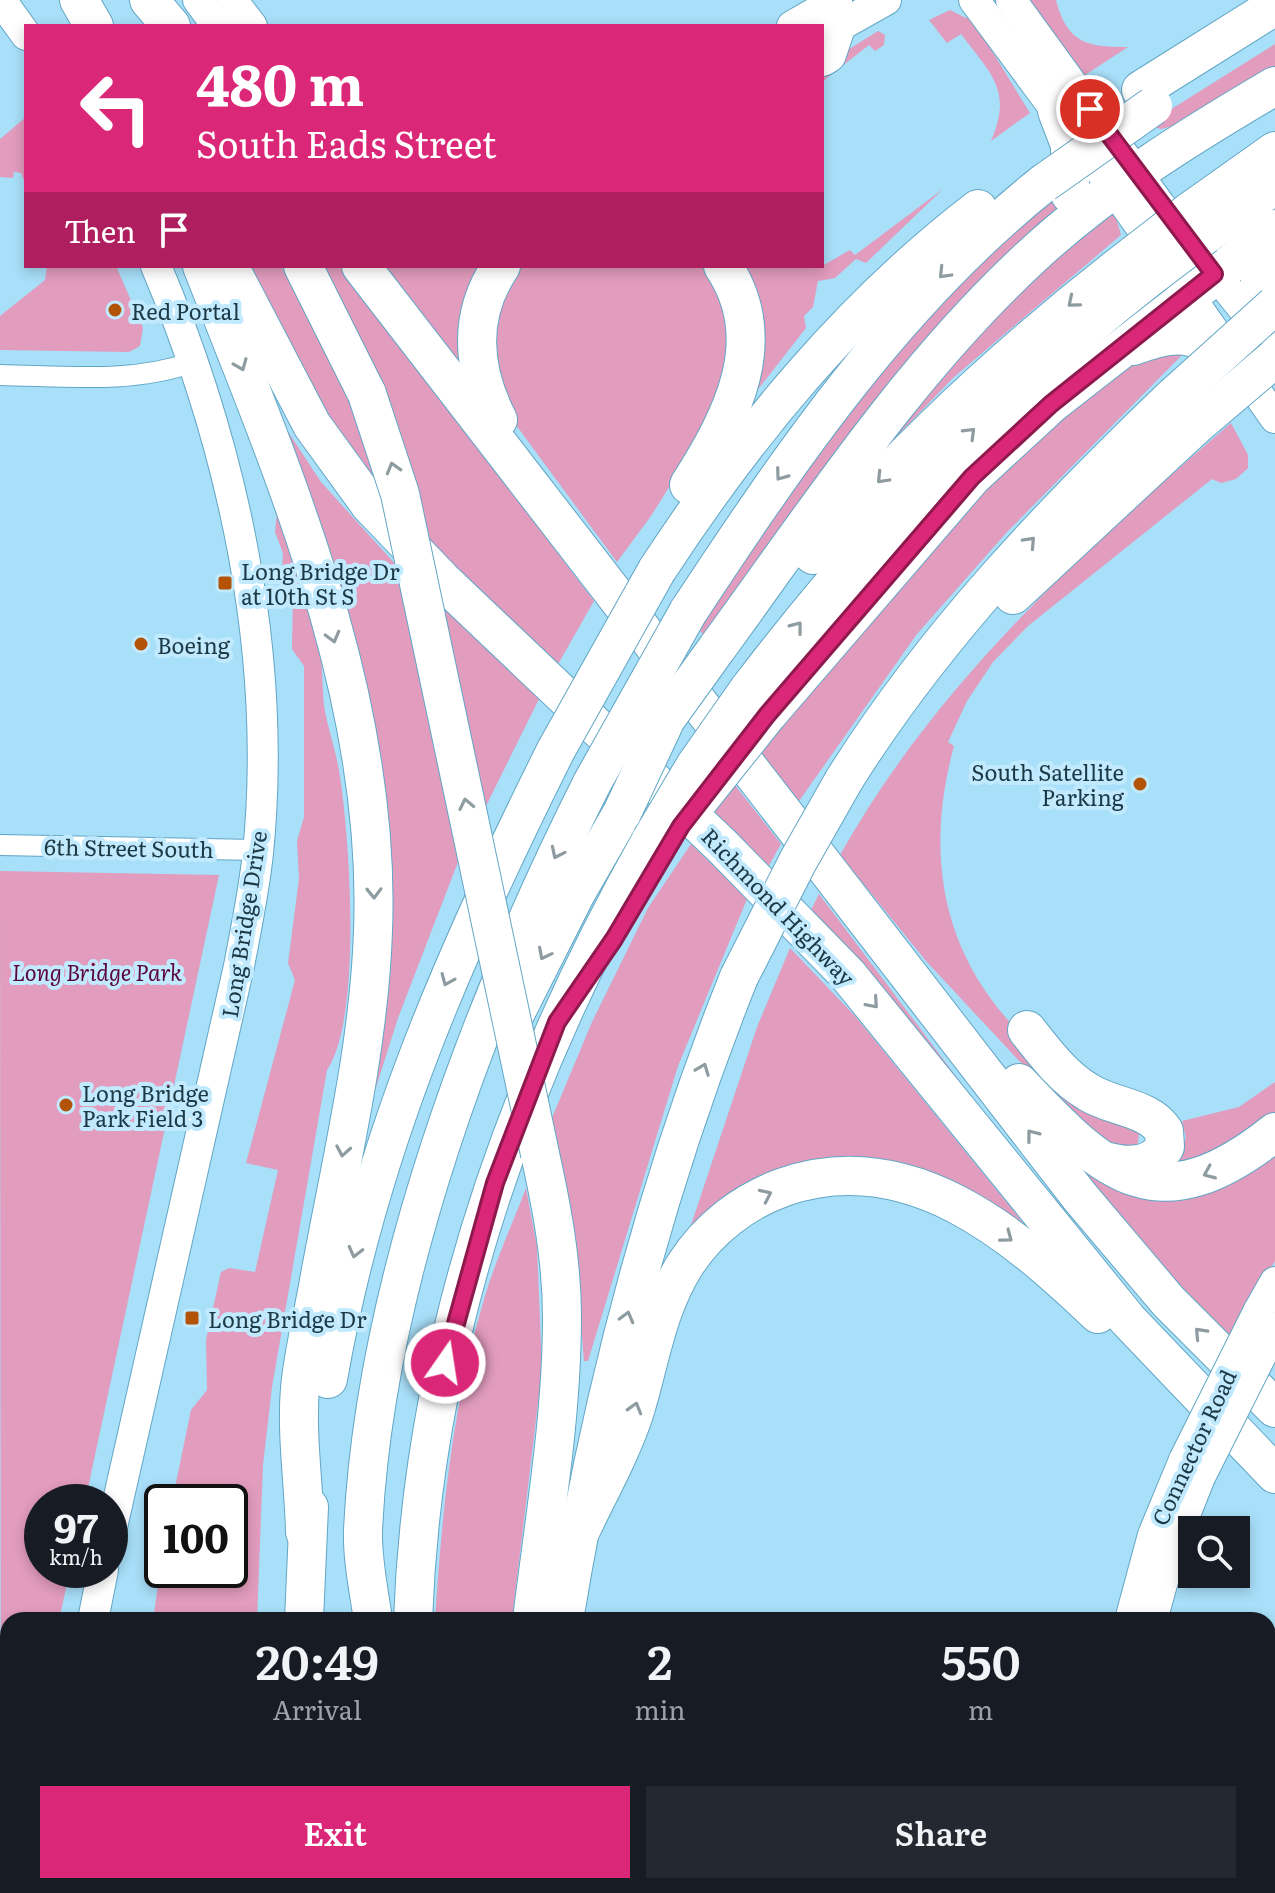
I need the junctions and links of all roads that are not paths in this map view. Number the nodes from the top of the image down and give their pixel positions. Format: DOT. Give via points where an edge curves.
graph roads {
  1 [pos="1,0"];
  2 [pos="79,0"];
  3 [pos="135,0"];
  4 [pos="149,0"];
  5 [pos="198,0"];
  6 [pos="232,0"];
  7 [pos="886,0"];
  8 [pos="974,0"];
  9 [pos="1011,0"];
  10 [pos="1258,9"];
  11 [pos="93,24"];
  12 [pos="148,24"];
  13 [pos="169,24"];
  14 [pos="216,24"];
  15 [pos="250,24"];
  16 [pos="828,26"];
  17 [pos="24,32"];
  18 [pos="1275,86"];
  19 [pos="1057,111"];
  20 [pos="1275,151"];
  21 [pos="1038,175"];
  22 [pos="1125,181"];
  23 [pos="1275,185"];
  24 [pos="1197,224"];
  25 [pos="1275,231"];
  26 [pos="1054,236"];
  27 [pos="157,268"];
  28 [pos="203,268"];
  29 [pos="230,268"];
  30 [pos="304,268"];
  31 [pos="363,268"];
  32 [pos="500,268"];
  33 [pos="724,268"];
  34 [pos="1202,285"];
  35 [pos="1273,338"];
  36 [pos="1228,352"];
  37 [pos="1115,353"];
  38 [pos="193,362"];
  39 [pos="0,375"];
  40 [pos="1184,411"];
  41 [pos="1275,418"];
  42 [pos="532,487"];
  43 [pos="657,570"];
  44 [pos="740,678"];
  45 [pos="0,845"];
  46 [pos="259,850"];
  47 [pos="874,930"];
  48 [pos="1027,1030"];
  49 [pos="1275,1132"];
  50 [pos="1097,1158"];
  51 [pos="1275,1282"];
  52 [pos="1269,1322"];
  53 [pos="1275,1408"];
  54 [pos="1265,1464"];
  55 [pos="1192,1469"];
  56 [pos="122,1484"];
  57 [pos="581,1530"];
  58 [pos="305,1532"];
  59 [pos="99,1588"];
  60 [pos="95,1612"];
  61 [pos="304,1612"];
  62 [pos="373,1612"];
  63 [pos="374,1612"];
  64 [pos="414,1612"];
  65 [pos="533,1612"];
  66 [pos="566,1612"];
  67 [pos="1132,1612"];
  68 [pos="1154,1612"];
  1 -- 17 [label="street"];
  2 -- 11 [label="highway"];
  3 -- 12 [label="highway"];
  4 -- 13 [label="highway"];
  5 -- 14 [label="street"];
  6 -- 15 [label="street"];
  7 -- 16 [label="street"];
  8 -- 19 [label="street"];
  9 -- 22 [label="street"];
  10 -- 21 [label="highway" via="1228,12 1147,98"];
  18 -- 22 [label="highway"];
  19 -- 22 [label="street"];
  19 -- 26 [label="highway" via="1073,166 1069,198"];
  20 -- 24 [label="highway"];
  21 -- 43 [label="highway" via="932,246 819,355 721,476"];
  21 -- 62 [label="highway, one-way, bridge" via="881,344 805,441 688,612 592,783 537,896 475,1050 412,1248 391,1335 363,1533"];
  22 -- 26 [label="highway"];
  22 -- 34 [label="street"];
  23 -- 24 [label="highway"];
  24 -- 44 [label="highway, bridge" via="1143,265 919,484"];
  25 -- 34 [label="highway"];
  25 -- 35 [label="highway" via="1259,278 1260,309"];
  26 -- 44 [label="highway" via="935,359"];
  27 -- 38 [label="street, Long Bridge Drive"];
  28 -- 58 [label="highway, one-way" via="268,432 321,593 356,728 371,830 373,932 367,1004 300,1390"];
  29 -- 54 [label="highway, Richmond Highway, one-way" via="301,405 370,505 848,975 1121,1311"];
  65 -- 30 [label="highway, one-way, bridge" via="559,1383 558,1249 400,494 367,394"];
  31 -- 42 [label="highway"];
  32 -- 42 [label="highway" via="481,306 477,366 492,409"];
  33 -- 43 [label="highway" via="745,318 744,369 719,433 675,506"];
  34 -- 35 [label="street"];
  34 -- 36 [label="street"];
  34 -- 37 [label="highway"];
  35 -- 40 [label="highway, bridge"];
  35 -- 40 [label="highway, bridge"];
  36 -- 37 [label="highway" via="1177,333"];
  36 -- 41 [label="street"];
  37 -- 44 [label="highway"];
  38 -- 39 [label="street" via="158,374 130,376"];
  38 -- 46 [label="street, Long Bridge Drive" via="222,458 250,594 262,756"];
  57 -- 40 [label="highway, one-way, bridge" via="601,1417 699,1079 739,977 785,884 844,780"];
  42 -- 47 [label="highway"];
  43 -- 58 [label="highway, one-way, bridge" via="556,750 413,1061 341,1311"];
  44 -- 63 [label="highway, one-way, bridge" via="666,719 499,1047 441,1205 410,1324 390,1428"];
  44 -- 64 [label="highway, bridge" via="614,939 557,1022 495,1183 450,1338 422,1492"];
  45 -- 46 [label="street, 6th Street South"];
  46 -- 56 [label="street, Long Bridge Drive" via="239,966"];
  47 -- 50 [label="highway" via="1059,1125"];
  53 -- 47 [label="highway, one-way" via="1130,1257"];
  48 -- 50 [label="highway" via="1060,1071 1088,1093 1152,1118 1164,1131 1165,1147 1148,1161 1129,1165"];
  49 -- 50 [label="highway, one-way" via="1224,1166 1184,1181 1145,1182"];
  51 -- 52 [label="street, Connector Road"];
  52 -- 55 [label="street, Connector Road, bridge"];
  57 -- 54 [label="highway, one-way" via="634,1415 658,1323 690,1258 721,1223 754,1201 822,1177 893,1178 971,1211 1060,1279"];
  55 -- 67 [label="street, Connector Road" via="1153,1535"];
  55 -- 68 [label="street, Connector Road"];
  57 -- 66 [label="highway"];
  58 -- 61 [label="highway"];
  59 -- 60 [label="street"];
}
